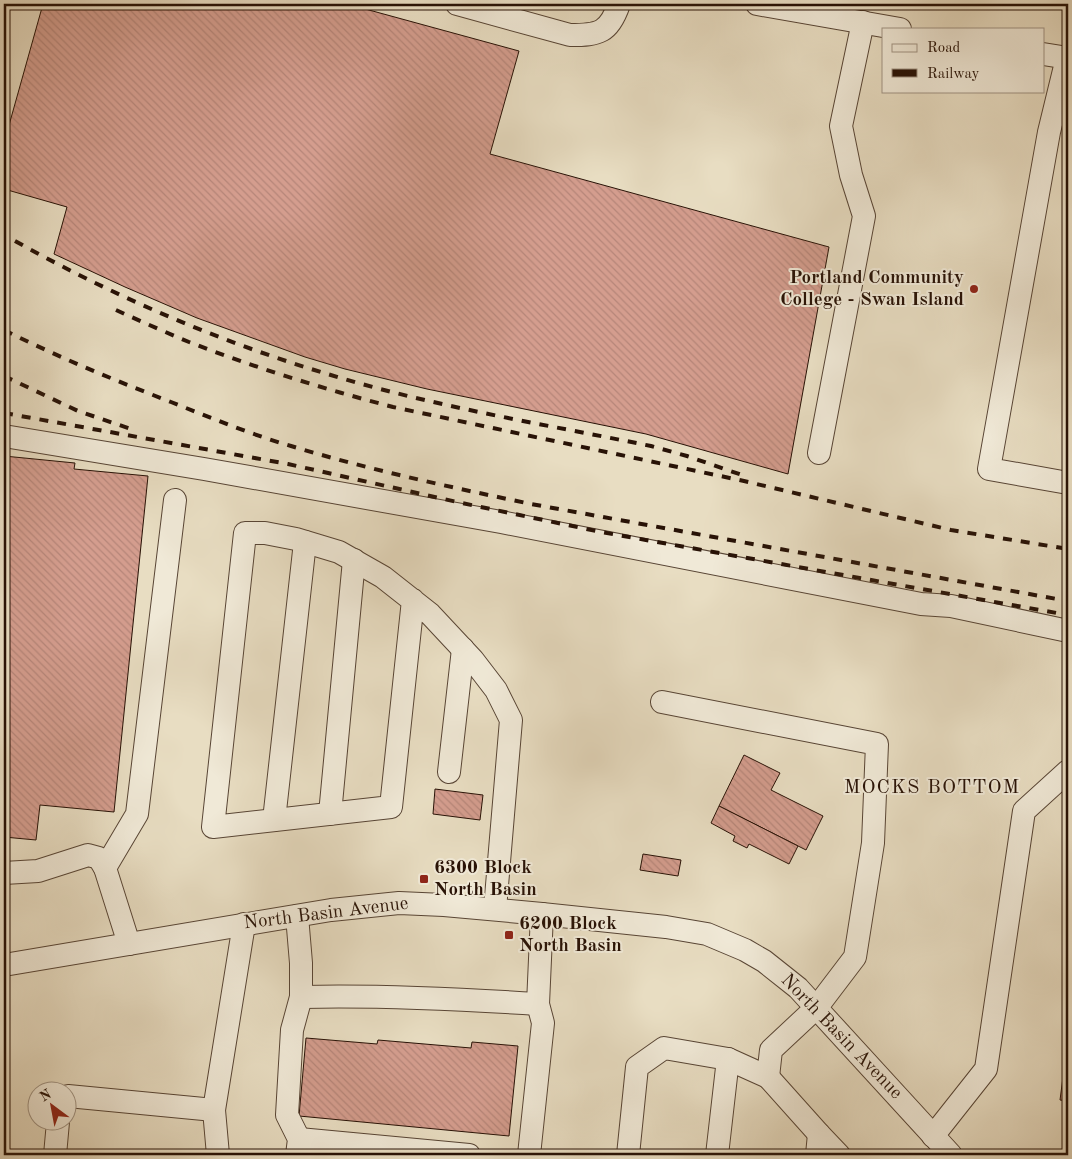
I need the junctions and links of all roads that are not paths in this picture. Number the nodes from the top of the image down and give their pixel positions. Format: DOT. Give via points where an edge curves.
graph roads {
  1 [pos="457,4"];
  2 [pos="619,4"];
  3 [pos="762,4"];
  4 [pos="863,22"];
  5 [pos="895,28"];
  6 [pos="1044,54"];
  7 [pos="1067,58"];
  8 [pos="4,436"];
  9 [pos="819,453"];
  10 [pos="1068,483"];
  11 [pos="175,500"];
  12 [pos="305,542"];
  13 [pos="354,560"];
  14 [pos="412,600"];
  15 [pos="1068,631"];
  16 [pos="463,649"];
  17 [pos="662,702"];
  18 [pos="1068,771"];
  19 [pos="450,772"];
  20 [pos="330,814"];
  21 [pos="274,820"];
  22 [pos="105,868"];
  23 [pos="4,873"];
  24 [pos="495,910"];
  25 [pos="542,914"];
  26 [pos="297,916"];
  27 [pos="244,924"];
  28 [pos="129,944"];
  29 [pos="4,965"];
  30 [pos="301,997"];
  31 [pos="538,1004"];
  32 [pos="817,1007"];
  33 [pos="728,1059"];
  34 [pos="768,1077"];
  35 [pos="78,1097"];
  36 [pos="214,1110"];
  37 [pos="57,1132"];
  38 [pos="933,1136"];
  39 [pos="818,1145"];
  40 [pos="298,1147"];
  41 [pos="55,1155"];
  42 [pos="218,1155"];
  43 [pos="469,1155"];
  44 [pos="529,1155"];
  45 [pos="628,1155"];
  46 [pos="717,1155"];
  47 [pos="838,1155"];
  48 [pos="951,1155"];
  1 -- 2 [label="street" via="570,35 588,35 603,30 613,20"];
  3 -- 4 [label="street"];
  4 -- 5 [label="street"];
  4 -- 9 [label="street" via="841,126 864,216"];
  6 -- 7 [label="street"];
  7 -- 10 [label="street" via="1049,132 989,468"];
  8 -- 15 [label="street" via="501,522"];
  11 -- 22 [label="street" via="137,814"];
  12 -- 13 [label="street"];
  12 -- 21 [label="street"];
  12 -- 21 [label="street" via="265,533 245,534 213,827"];
  13 -- 14 [label="street"];
  13 -- 20 [label="street"];
  14 -- 16 [label="street"];
  14 -- 20 [label="street" via="391,807"];
  16 -- 19 [label="street"];
  16 -- 24 [label="street" via="496,690 511,720"];
  17 -- 32 [label="street" via="877,744 873,843 855,957"];
  18 -- 38 [label="street" via="1024,811 986,1069"];
  20 -- 21 [label="street"];
  22 -- 23 [label="street" via="99,858 88,855 38,871"];
  22 -- 28 [label="street"];
  24 -- 25 [label="street, North Basin Avenue"];
  24 -- 26 [label="street, North Basin Avenue" via="399,903"];
  25 -- 31 [label="street"];
  25 -- 32 [label="street, North Basin Avenue" via="707,934 764,961"];
  26 -- 27 [label="street, North Basin Avenue"];
  26 -- 30 [label="street" via="302,963"];
  27 -- 28 [label="street, North Basin Avenue"];
  27 -- 36 [label="street"];
  28 -- 29 [label="street, North Basin Avenue"];
  30 -- 31 [label="street" via="354,995"];
  30 -- 40 [label="street" via="292,1030 286,1115"];
  31 -- 44 [label="street" via="542,1023"];
  32 -- 34 [label="street" via="771,1050"];
  32 -- 38 [label="street, North Basin Avenue"];
  33 -- 34 [label="street"];
  33 -- 45 [label="street" via="664,1048 637,1067"];
  33 -- 46 [label="street"];
  34 -- 39 [label="street"];
  35 -- 36 [label="street"];
  36 -- 42 [label="street"];
  37 -- 41 [label="street"];
  38 -- 48 [label="street, North Basin Avenue"];
  39 -- 47 [label="street"];
  40 -- 43 [label="street"];
}
